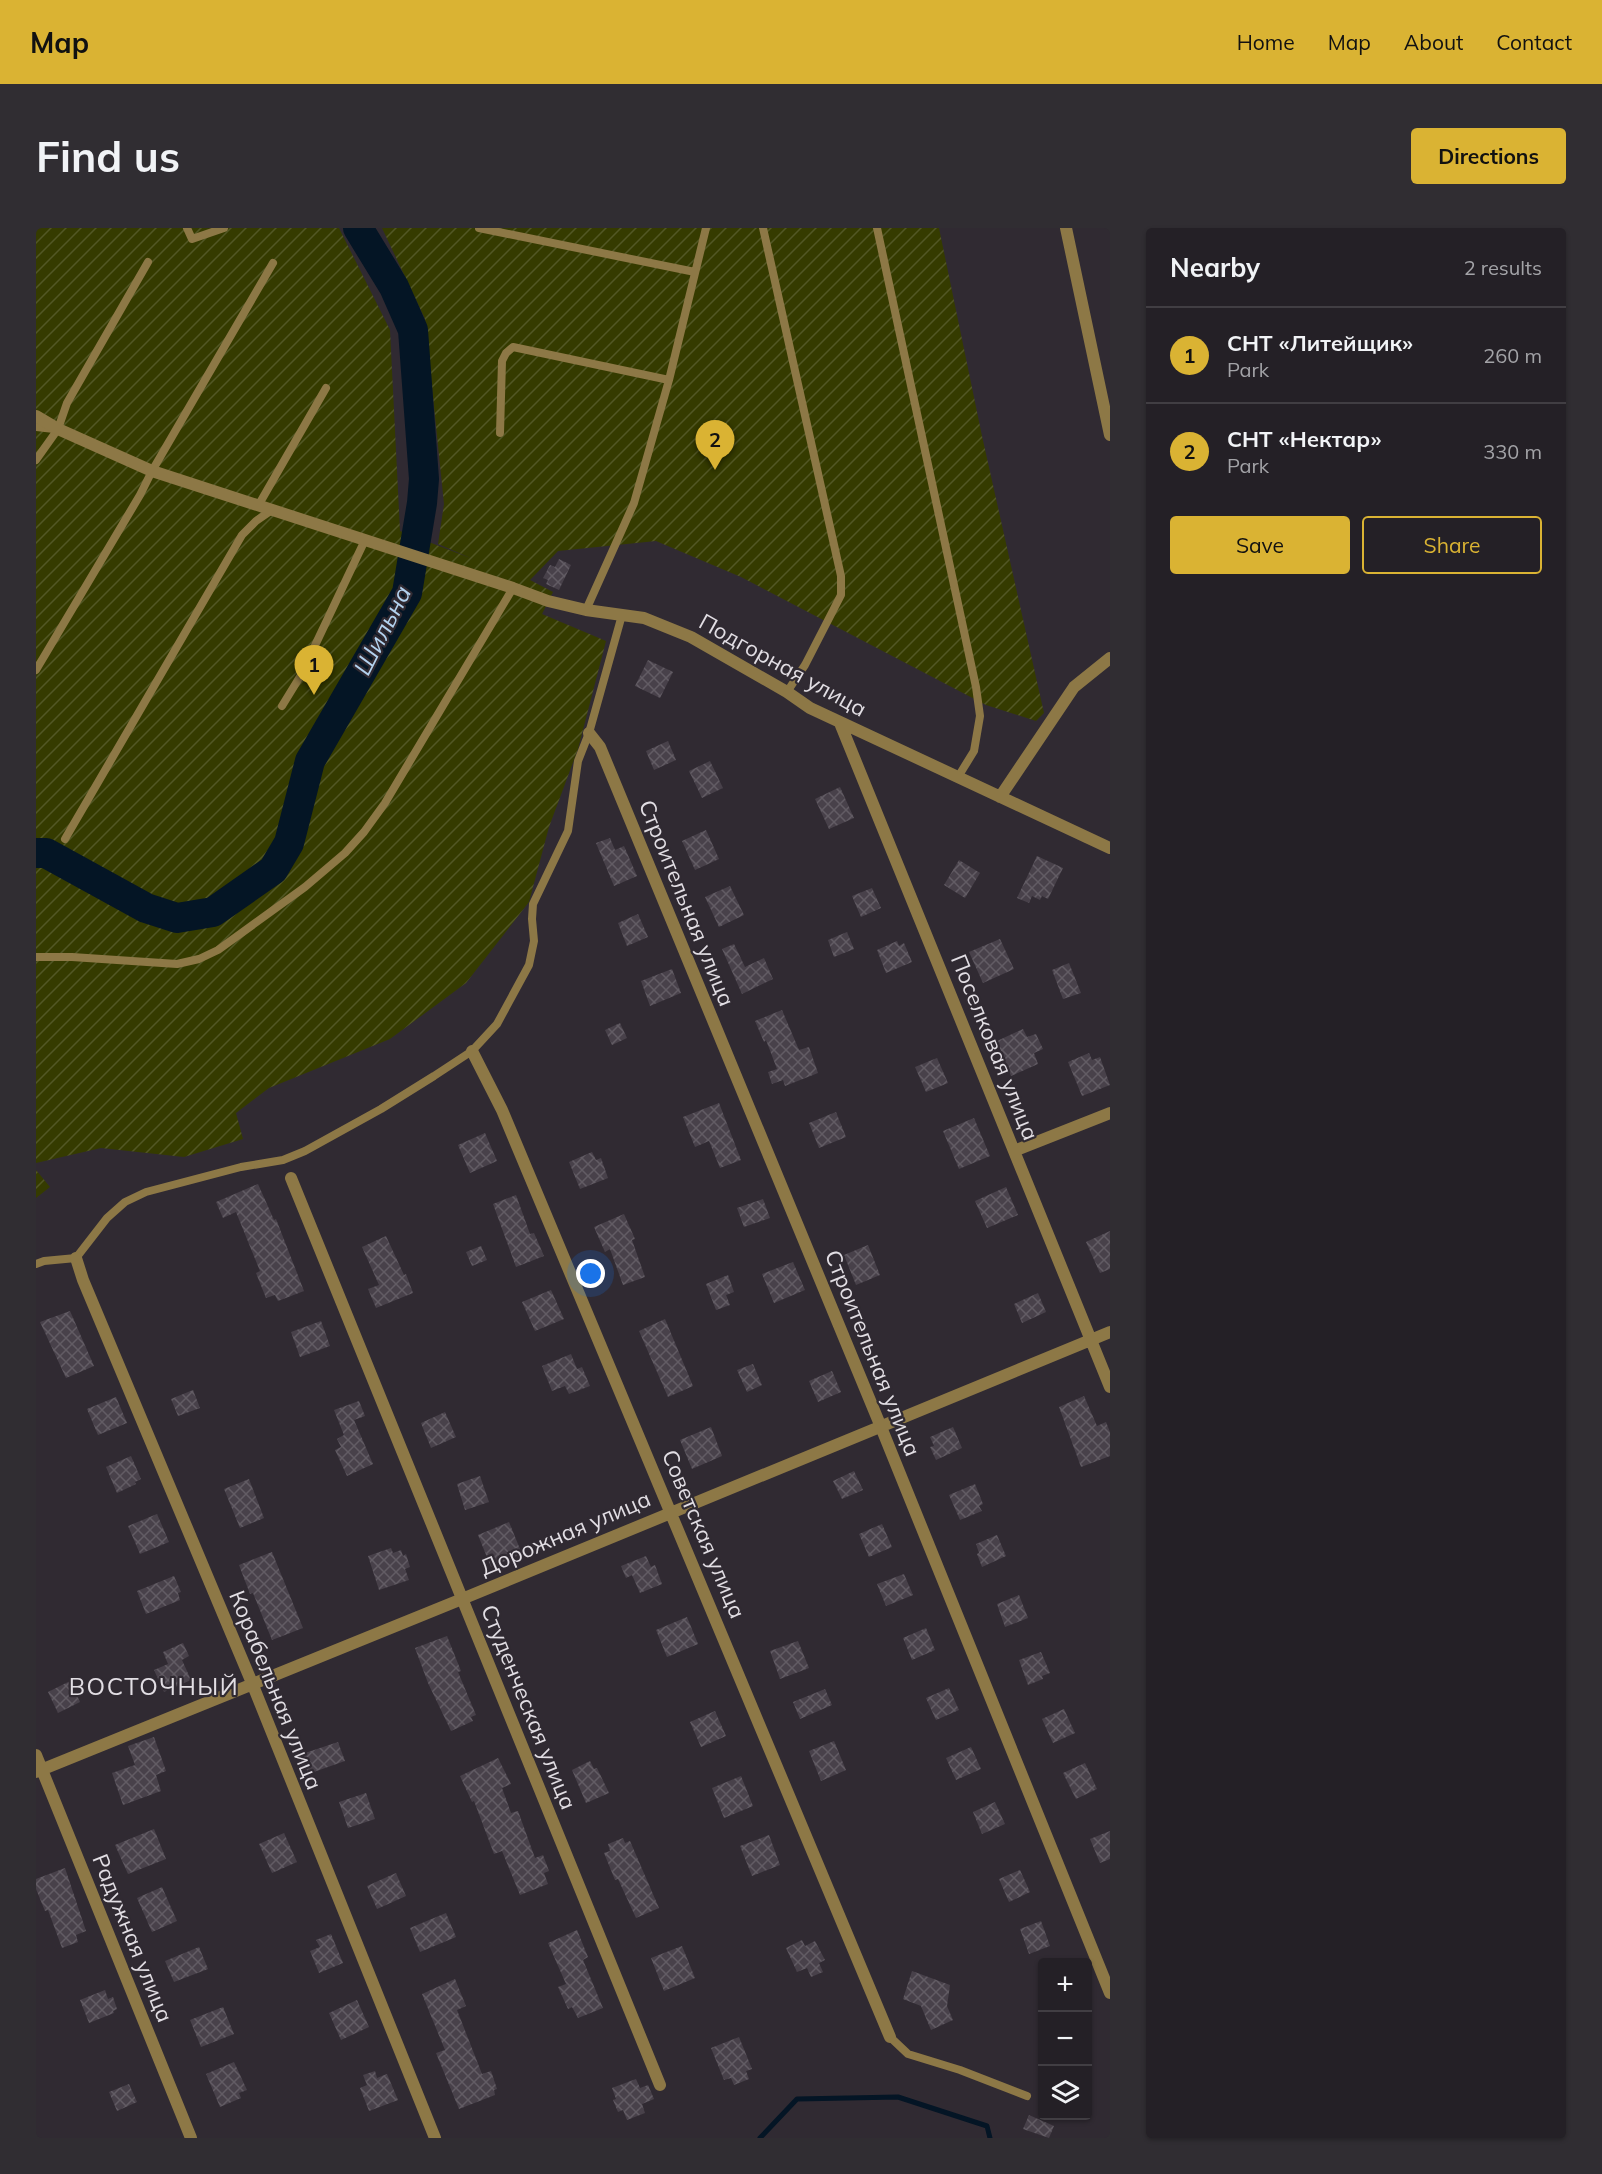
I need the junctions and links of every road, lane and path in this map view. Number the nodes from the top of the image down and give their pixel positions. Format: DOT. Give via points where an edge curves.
graph roads {
  1 [pos="187,228"];
  2 [pos="224,228"];
  3 [pos="479,228"];
  4 [pos="706,228"];
  5 [pos="763,228"];
  6 [pos="877,228"];
  7 [pos="1066,228"];
  8 [pos="148,262"];
  9 [pos="273,263"];
  10 [pos="695,272"];
  11 [pos="669,380"];
  12 [pos="326,388"];
  13 [pos="36,416"];
  14 [pos="36,427"];
  15 [pos="58,429"];
  16 [pos="500,433"];
  17 [pos="1110,435"];
  18 [pos="36,460"];
  19 [pos="152,471"];
  20 [pos="258,506"];
  21 [pos="272,510"];
  22 [pos="365,540"];
  23 [pos="513,588"];
  24 [pos="586,610"];
  25 [pos="622,615"];
  26 [pos="1110,658"];
  27 [pos="36,670"];
  28 [pos="787,692"];
  29 [pos="282,706"];
  30 [pos="840,723"];
  31 [pos="589,733"];
  32 [pos="958,777"];
  33 [pos="1000,797"];
  34 [pos="65,839"];
  35 [pos="1110,848"];
  36 [pos="36,957"];
  37 [pos="472,1051"];
  38 [pos="1110,1113"];
  39 [pos="1014,1151"];
  40 [pos="291,1178"];
  41 [pos="76,1258"];
  42 [pos="36,1264"];
  43 [pos="1110,1332"];
  44 [pos="1091,1340"];
  45 [pos="1110,1387"];
  46 [pos="881,1426"];
  47 [pos="672,1512"];
  48 [pos="462,1599"];
  49 [pos="252,1683"];
  50 [pos="36,1755"];
  51 [pos="39,1771"];
  52 [pos="1110,1993"];
  53 [pos="890,2037"];
  54 [pos="660,2085"];
  55 [pos="1027,2096"];
  56 [pos="191,2138"];
  57 [pos="435,2138"];
  1 -- 2 [label="lane" via="192,239"];
  3 -- 10 [label="lane"];
  4 -- 10 [label="lane"];
  5 -- 28 [label="lane" via="841,576 841,595"];
  6 -- 32 [label="lane" via="976,687 980,716 974,752"];
  7 -- 17 [label="street"];
  8 -- 15 [label="lane" via="67,403"];
  9 -- 19 [label="lane"];
  10 -- 11 [label="lane"];
  11 -- 16 [label="lane" via="513,348 502,361"];
  11 -- 24 [label="lane" via="634,503"];
  12 -- 20 [label="lane"];
  13 -- 15 [label="street, Подгорная улица"];
  14 -- 15 [label="lane"];
  15 -- 18 [label="lane"];
  15 -- 19 [label="street, Подгорная улица"];
  19 -- 20 [label="street, Подгорная улица"];
  19 -- 27 [label="lane"];
  20 -- 21 [label="street, Подгорная улица"];
  21 -- 22 [label="street, Подгорная улица"];
  21 -- 34 [label="lane" via="242,535"];
  22 -- 23 [label="street, Подгорная улица"];
  22 -- 29 [label="lane" via="301,675"];
  23 -- 24 [label="street, Подгорная улица"];
  23 -- 36 [label="lane" via="385,803 345,853 305,887 200,959 177,964"];
  24 -- 25 [label="street, Подгорная улица"];
  25 -- 28 [label="street, Подгорная улица" via="644,618 690,637"];
  25 -- 31 [label="lane"];
  26 -- 33 [label="street" via="1074,687"];
  28 -- 30 [label="street, Подгорная улица"];
  30 -- 32 [label="street, Подгорная улица"];
  30 -- 39 [label="street, Поселковая улица"];
  31 -- 37 [label="lane" via="578,760 568,831 533,904 534,941 529,965 497,1024"];
  31 -- 46 [label="street, Строительная улица" via="600,747"];
  32 -- 33 [label="street, Подгорная улица"];
  33 -- 35 [label="street, Подгорная улица"];
  37 -- 41 [label="lane" via="305,1151 283,1160 146,1192 125,1202 107,1218"];
  37 -- 47 [label="street, Советская улица" via="502,1110"];
  38 -- 39 [label="street"];
  39 -- 44 [label="street, Поселковая улица"];
  40 -- 48 [label="street, Студенческая улица"];
  41 -- 42 [label="lane"];
  41 -- 49 [label="street, Корабельная улица"];
  43 -- 44 [label="street, Дорожная улица"];
  44 -- 45 [label="street, Поселковая улица"];
  44 -- 46 [label="street, Дорожная улица"];
  46 -- 47 [label="street, Дорожная улица"];
  46 -- 52 [label="street, Строительная улица"];
  47 -- 48 [label="street, Дорожная улица"];
  47 -- 53 [label="street, Советская улица"];
  48 -- 49 [label="street, Дорожная улица"];
  48 -- 54 [label="street, Студенческая улица"];
  49 -- 51 [label="street, Дорожная улица"];
  49 -- 57 [label="street, Корабельная улица"];
  50 -- 51 [label="street, Радужная улица"];
  51 -- 56 [label="street, Радужная улица"];
  53 -- 55 [label="lane" via="908,2054"];
}
